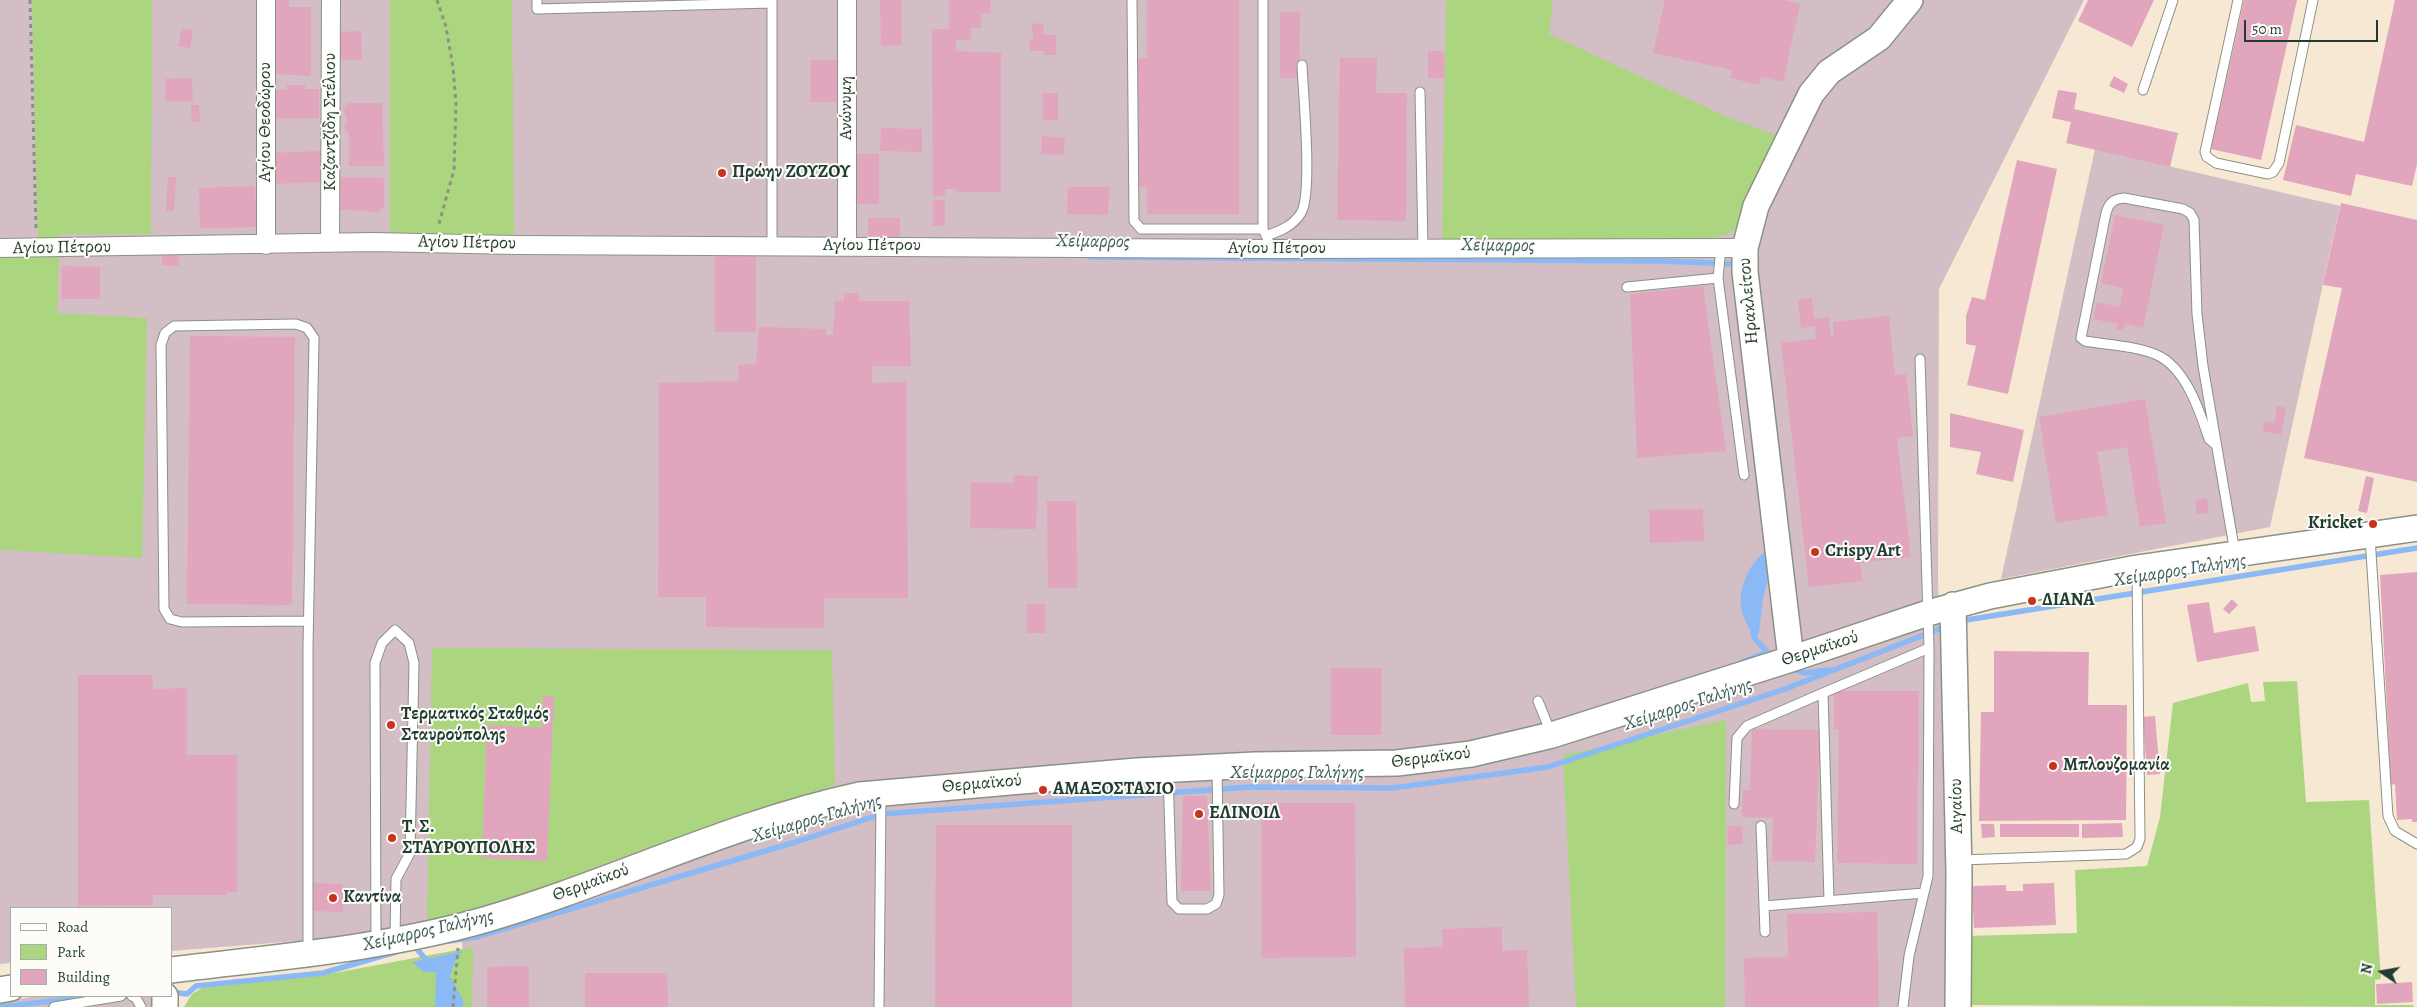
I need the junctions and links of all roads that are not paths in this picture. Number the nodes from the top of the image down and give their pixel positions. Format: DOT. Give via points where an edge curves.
graph roads {
  1 [pos="266,0"];
  2 [pos="331,0"];
  3 [pos="537,0"];
  4 [pos="847,0"];
  5 [pos="1132,0"];
  6 [pos="1263,0"];
  7 [pos="1910,0"];
  8 [pos="2173,0"];
  9 [pos="2238,0"];
  10 [pos="2313,0"];
  11 [pos="772,2"];
  12 [pos="1302,65"];
  13 [pos="2143,90"];
  14 [pos="1420,92"];
  15 [pos="1267,238"];
  16 [pos="330,243"];
  17 [pos="266,244"];
  18 [pos="772,245"];
  19 [pos="847,246"];
  20 [pos="0,248"];
  21 [pos="1733,248"];
  22 [pos="1423,249"];
  23 [pos="1718,278"];
  24 [pos="1627,287"];
  25 [pos="1920,359"];
  26 [pos="2216,444"];
  27 [pos="1744,475"];
  28 [pos="2417,528"];
  29 [pos="2370,534"];
  30 [pos="2236,554"];
  31 [pos="2137,568"];
  32 [pos="1953,605"];
  33 [pos="1928,613"];
  34 [pos="308,621"];
  35 [pos="1929,648"];
  36 [pos="1791,659"];
  37 [pos="1823,693"];
  38 [pos="1538,701"];
  39 [pos="1552,735"];
  40 [pos="1217,766"];
  41 [pos="1168,769"];
  42 [pos="881,793"];
  43 [pos="1734,804"];
  44 [pos="1761,826"];
  45 [pos="2417,844"];
  46 [pos="1958,860"];
  47 [pos="1924,893"];
  48 [pos="1829,900"];
  49 [pos="1764,906"];
  50 [pos="1765,932"];
  51 [pos="386,943"];
  52 [pos="308,953"];
  53 [pos="172,970"];
  54 [pos="115,997"];
  55 [pos="134,997"];
  56 [pos="54,1007"];
  57 [pos="141,1007"];
  58 [pos="879,1007"];
  59 [pos="1903,1007"];
  60 [pos="1958,1007"];
  1 -- 17 [label="street, Αγίου Θεοδώρου"];
  2 -- 16 [label="street, Καζαντζίδη Στέλιου"];
  3 -- 11 [label="lane" via="537,9"];
  4 -- 19 [label="street, Ανώνυμη"];
  5 -- 15 [label="lane" via="1134,221 1146,229"];
  6 -- 15 [label="lane"];
  7 -- 21 [label="street, Ηρακλείτου" via="1879,38 1818,83"];
  8 -- 13 [label="lane"];
  9 -- 10 [label="lane" via="2205,152 2216,163 2268,174 2279,163"];
  11 -- 18 [label="lane"];
  12 -- 15 [label="lane" via="1306,199 1289,226"];
  14 -- 22 [label="lane"];
  15 -- 19 [label="street, Αγίου Πέτρου"];
  15 -- 22 [label="street, Αγίου Πέτρου"];
  16 -- 17 [label="street, Αγίου Πέτρου"];
  16 -- 18 [label="street, Αγίου Πέτρου"];
  17 -- 20 [label="street, Αγίου Πέτρου"];
  18 -- 19 [label="street, Αγίου Πέτρου"];
  21 -- 22 [label="street, Αγίου Πέτρου"];
  21 -- 23 [label="lane"];
  21 -- 36 [label="street, Ηρακλείτου" via="1748,305"];
  23 -- 24 [label="lane"];
  23 -- 27 [label="lane"];
  25 -- 33 [label="lane"];
  26 -- 26 [label="lane" via="2200,345 2196,230 2192,216 2183,209 2116,199 2109,204 2106,213 2081,338 2163,359 2187,387 2209,439"];
  26 -- 30 [label="lane"];
  28 -- 29 [label="street, Θερμαϊκού"];
  29 -- 30 [label="street, Θερμαϊκού"];
  29 -- 45 [label="lane" via="2388,816 2395,831"];
  30 -- 31 [label="street, Θερμαϊκού"];
  31 -- 32 [label="street, Θερμαϊκού"];
  31 -- 46 [label="lane" via="2140,839 2137,848 2126,854"];
  32 -- 33 [label="street, Θερμαϊκού"];
  32 -- 46 [label="street, Αιγαίου"];
  33 -- 35 [label="lane"];
  33 -- 36 [label="street, Θερμαϊκού"];
  34 -- 34 [label="lane" via="314,338 307,328 296,324 174,326 165,333 161,344 164,609 170,619 182,622"];
  34 -- 52 [label="lane"];
  35 -- 37 [label="lane"];
  35 -- 47 [label="lane" via="1928,876"];
  36 -- 39 [label="street, Θερμαϊκού"];
  37 -- 43 [label="lane" via="1747,726 1739,733"];
  37 -- 48 [label="lane"];
  38 -- 39 [label="lane"];
  39 -- 40 [label="street, Θερμαϊκού" via="1421,762"];
  40 -- 41 [label="street, Θερμαϊκού"];
  40 -- 41 [label="lane" via="1219,900 1212,907 1184,910 1175,906 1170,897"];
  41 -- 42 [label="street, Θερμαϊκού"];
  42 -- 51 [label="street, Θερμαϊκού" via="842,799 735,832 526,907 460,927"];
  42 -- 58 [label="lane"];
  44 -- 49 [label="lane"];
  46 -- 60 [label="street, Αιγαίου"];
  47 -- 48 [label="lane"];
  47 -- 59 [label="lane" via="1909,956"];
  48 -- 49 [label="lane"];
  49 -- 50 [label="lane"];
  51 -- 51 [label="lane" via="375,663 382,643 395,630 409,643 414,663 410,853 396,879"];
  51 -- 52 [label="street, Θερμαϊκού"];
  52 -- 53 [label="street, Θερμαϊκού"];
  54 -- 56 [label="lane"];
  55 -- 57 [label="lane"];
}
